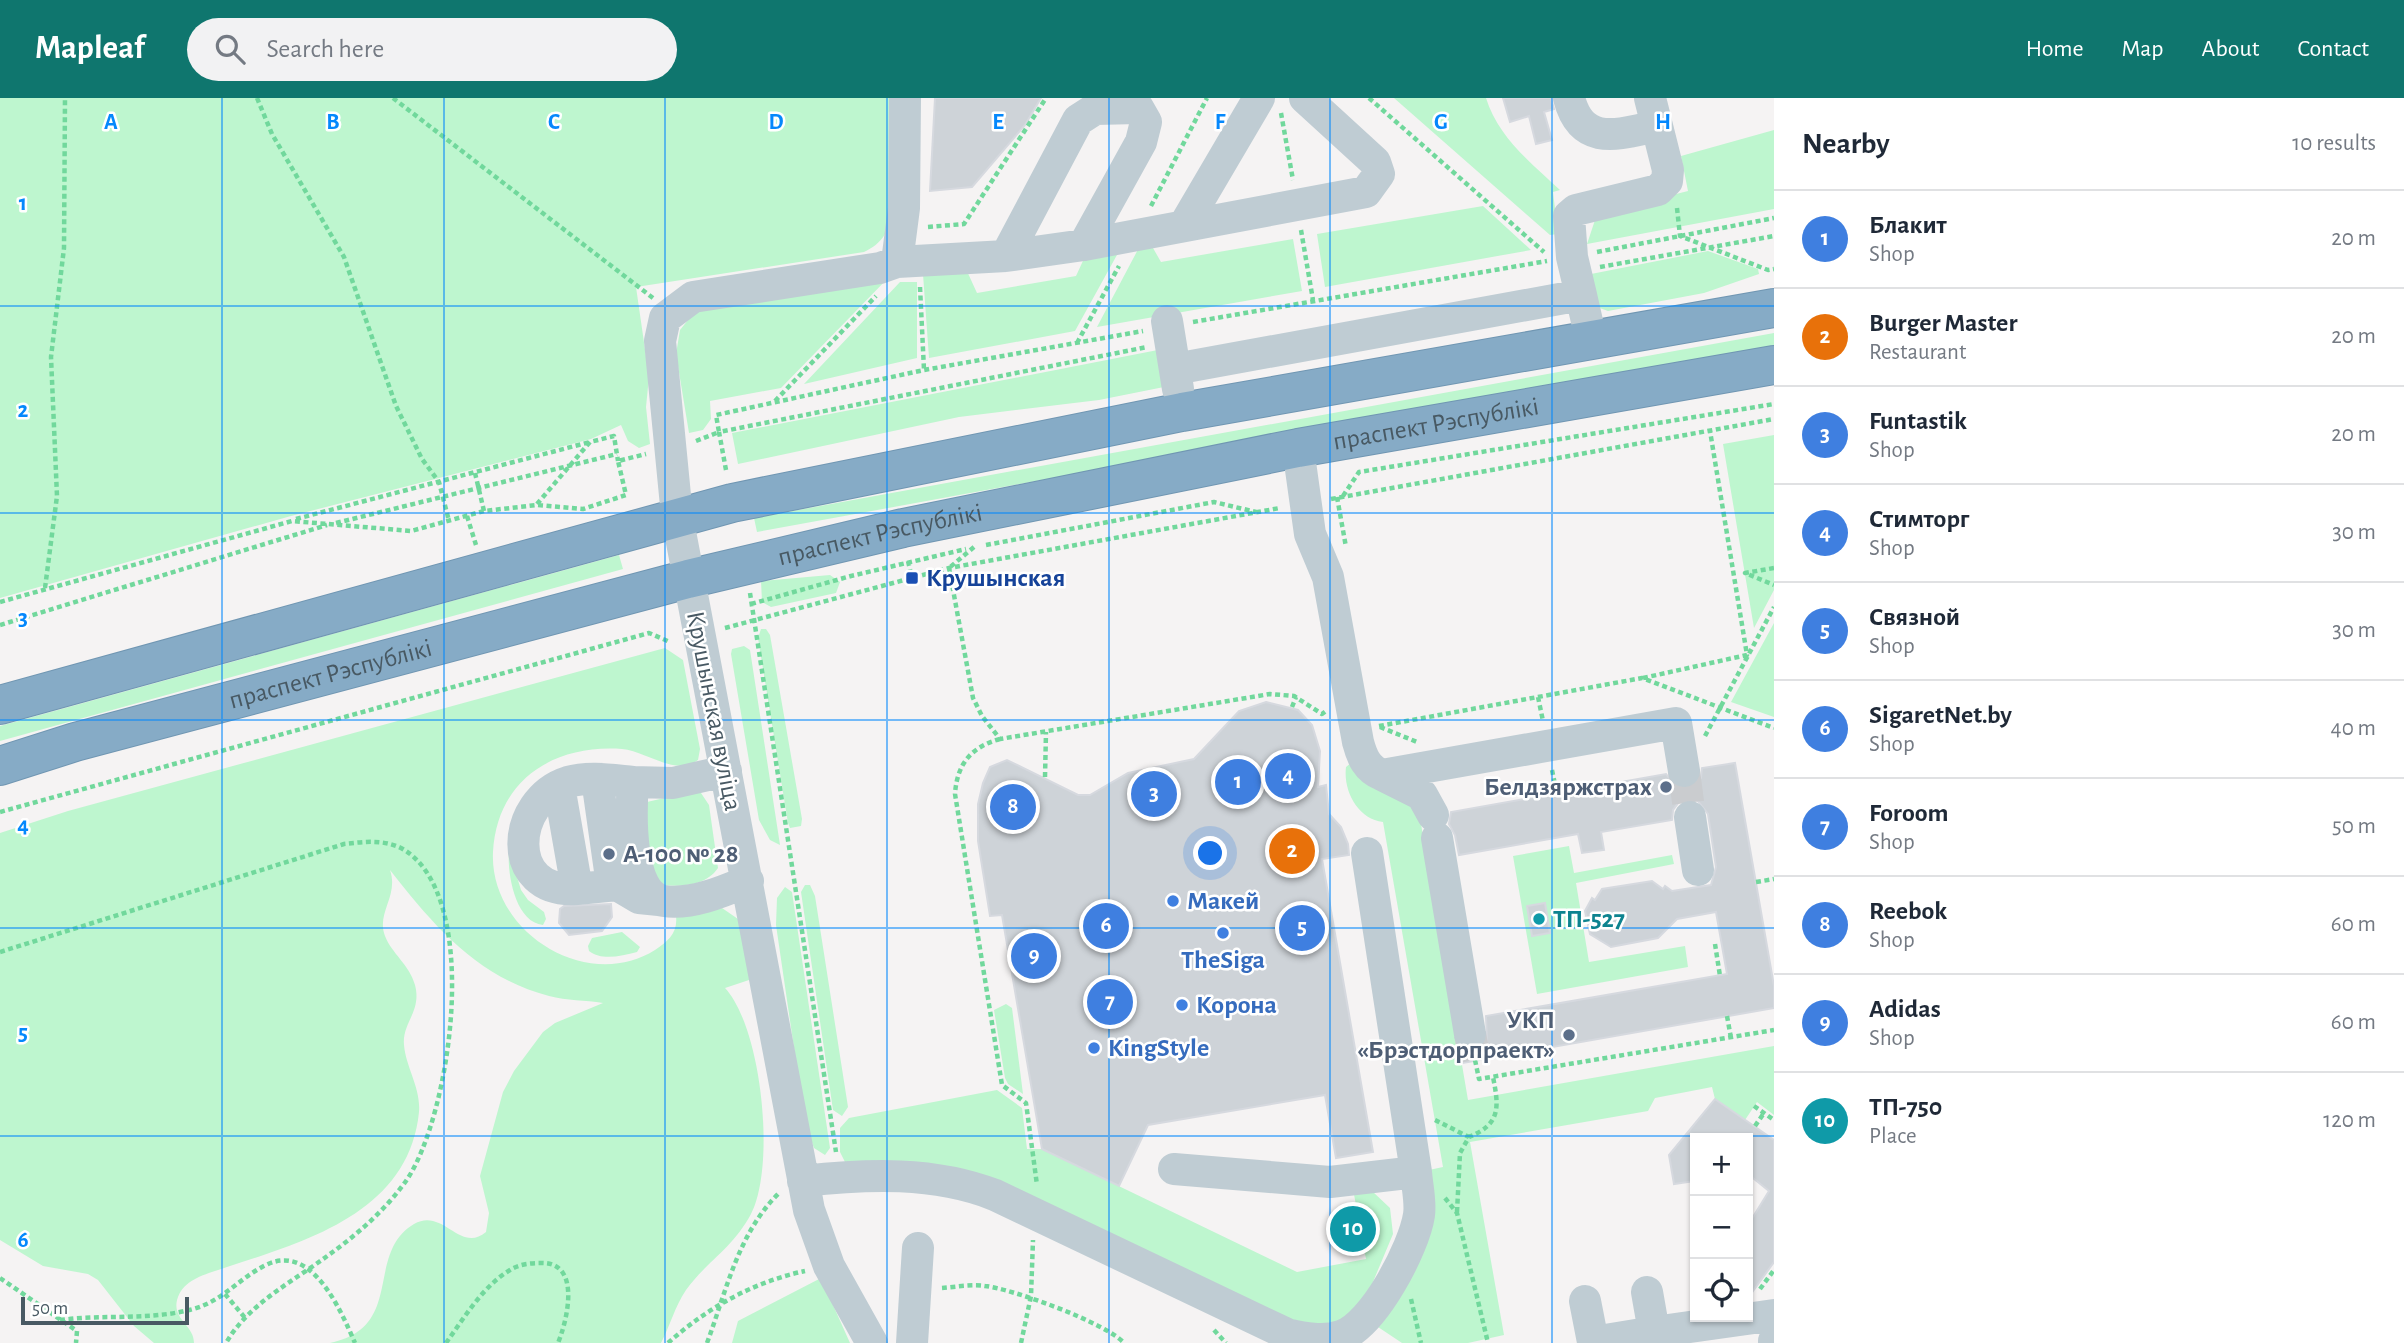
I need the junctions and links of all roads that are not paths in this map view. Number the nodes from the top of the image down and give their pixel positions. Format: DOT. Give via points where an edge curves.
graph roads {
  1 [pos="905,98"];
  2 [pos="1259,98"];
  3 [pos="1305,98"];
  4 [pos="1569,98"];
  5 [pos="1654,112"];
  6 [pos="1185,224"];
  7 [pos="1084,245"];
  8 [pos="1006,256"];
  9 [pos="890,275"];
  10 [pos="1581,295"];
  11 [pos="1774,308"];
  12 [pos="1167,324"];
  13 [pos="1591,339"];
  14 [pos="1774,365"];
  15 [pos="1175,369"];
  16 [pos="1182,412"];
  17 [pos="1298,448"];
  18 [pos="677,516"];
  19 [pos="688,579"];
  20 [pos="0,705"];
  21 [pos="0,766"];
  22 [pos="726,771"];
  23 [pos="1684,771"];
  24 [pos="1382,775"];
  25 [pos="597,779"];
  26 [pos="633,782"];
  27 [pos="559,786"];
  28 [pos="1690,817"];
  29 [pos="1367,853"];
  30 [pos="1698,870"];
  31 [pos="748,881"];
  32 [pos="612,885"];
  33 [pos="577,889"];
  34 [pos="663,901"];
  35 [pos="1473,1047"];
  36 [pos="1415,1167"];
  37 [pos="1174,1169"];
  38 [pos="803,1181"];
  39 [pos="918,1248"];
  40 [pos="1647,1292"];
  41 [pos="1585,1301"];
  42 [pos="1765,1305"];
  43 [pos="1654,1332"];
  44 [pos="1621,1340"];
  45 [pos="872,1343"];
  46 [pos="912,1343"];
  1 -- 9 [label="street" via="904,208"];
  2 -- 6 [label="street"];
  3 -- 6 [label="street" via="1375,162 1379,174 1373,187 1359,195"];
  4 -- 5 [label="street" via="1578,122 1601,134 1614,135"];
  5 -- 10 [label="street" via="1667,181 1658,190 1576,210 1569,216"];
  6 -- 7 [label="street"];
  7 -- 8 [label="street"];
  7 -- 8 [label="street" via="1141,142 1146,122 1138,108 1095,109 1078,120"];
  8 -- 9 [label="street"];
  9 -- 18 [label="street, Крушынская вуліца" via="880,268 694,297 671,312 661,327 660,341"];
  10 -- 13 [label="street"];
  10 -- 15 [label="street"];
  11 -- 13 [label="highway"];
  12 -- 15 [label="street"];
  13 -- 16 [label="highway"];
  14 -- 17 [label="highway, праспект Рэспублікі"];
  15 -- 16 [label="street"];
  16 -- 18 [label="highway"];
  17 -- 19 [label="highway, праспект Рэспублікі" via="903,528"];
  17 -- 24 [label="street" via="1310,534 1308,580 1320,649 1365,761"];
  18 -- 19 [label="street, Крушынская вуліца"];
  18 -- 20 [label="highway"];
  19 -- 21 [label="highway, праспект Рэспублікі" via="88,738"];
  19 -- 22 [label="street, Крушынская вуліца"];
  22 -- 26 [label="street" via="673,783"];
  22 -- 31 [label="street, Крушынская вуліца"];
  23 -- 24 [label="street" via="1676,723"];
  24 -- 35 [label="street" via="1422,795 1435,827"];
  25 -- 26 [label="street"];
  25 -- 27 [label="street"];
  25 -- 32 [label="street"];
  26 -- 34 [label="street" via="633,846 645,886"];
  27 -- 33 [label="street"];
  27 -- 33 [label="street" via="536,805 527,825 524,851 527,865 542,884"];
  28 -- 30 [label="street"];
  29 -- 36 [label="street"];
  31 -- 34 [label="street" via="710,895"];
  31 -- 38 [label="street, Крушынская вуліца"];
  32 -- 33 [label="street"];
  32 -- 34 [label="street" via="639,898"];
  36 -- 37 [label="street" via="1330,1182"];
  36 -- 38 [label="street" via="1419,1216 1386,1291 1358,1327 1324,1339 1287,1334 1037,1214 956,1182 840,1177"];
  38 -- 45 [label="street, Крушынская вуліца" via="817,1238"];
  39 -- 46 [label="street"];
  40 -- 43 [label="street"];
  41 -- 44 [label="street" via="1593,1342"];
  42 -- 43 [label="street"];
  43 -- 44 [label="street"];
}
